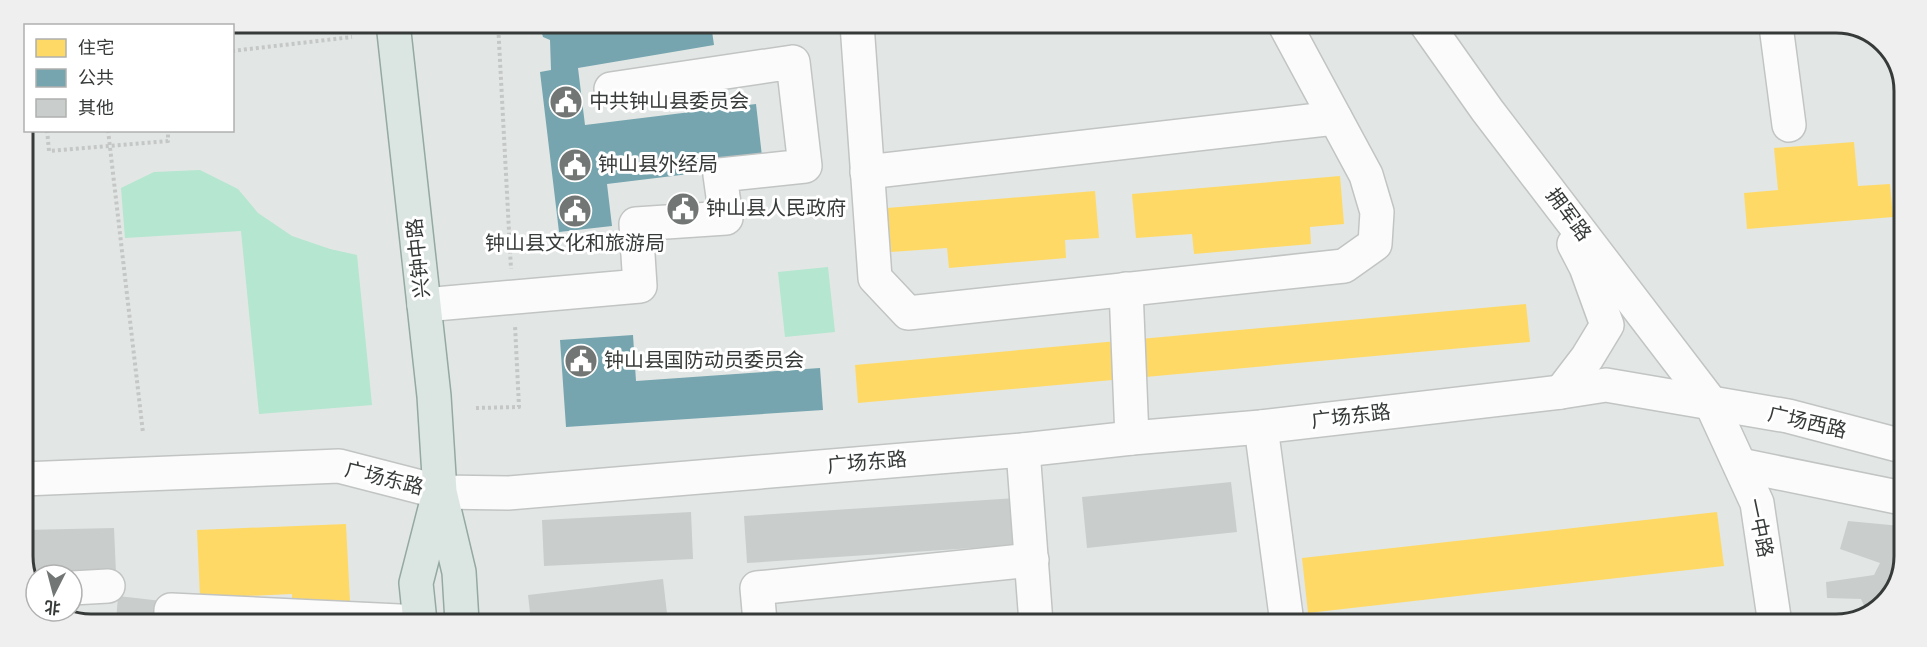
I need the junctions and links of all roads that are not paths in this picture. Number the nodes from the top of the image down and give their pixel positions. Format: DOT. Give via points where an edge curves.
graph roads {
  1 [pos="394,33"];
  2 [pos="857,33"];
  3 [pos="1289,33"];
  4 [pos="1433,33"];
  5 [pos="1777,33"];
  6 [pos="611,89"];
  7 [pos="1335,118"];
  8 [pos="1789,125"];
  9 [pos="867,172"];
  10 [pos="1544,183"];
  11 [pos="1126,289"];
  12 [pos="424,305"];
  13 [pos="1562,392"];
  14 [pos="1711,403"];
  15 [pos="1261,428"];
  16 [pos="1132,438"];
  17 [pos="1894,444"];
  18 [pos="1023,450"];
  19 [pos="1740,465"];
  20 [pos="33,479"];
  21 [pos="440,492"];
  22 [pos="1894,496"];
  23 [pos="1032,560"];
  24 [pos="108,586"];
  25 [pos="84,587"];
  26 [pos="171,614"];
  27 [pos="218,614"];
  28 [pos="419,614"];
  29 [pos="462,614"];
  30 [pos="759,614"];
  31 [pos="1035,614"];
  32 [pos="1286,614"];
  33 [pos="1774,614"];
  1 -- 12 [label="main road, 兴钟中路"];
  2 -- 9 [label="street"];
  3 -- 7 [label="street"];
  4 -- 10 [label="street, 拥军路"];
  5 -- 8 [label="street"];
  6 -- 12 [label="street" via="793,62 805,166 720,175 726,218 636,224 640,286"];
  7 -- 9 [label="street"];
  7 -- 11 [label="street" via="1366,176 1377,212 1375,244 1344,266"];
  9 -- 11 [label="street" via="875,278 909,313"];
  10 -- 13 [label="street" via="1586,267 1607,325"];
  10 -- 14 [label="street, 拥军路"];
  11 -- 16 [label="street"];
  12 -- 21 [label="main road, 兴钟中路"];
  13 -- 14 [label="street, 广场东路" via="1606,385"];
  13 -- 15 [label="street, 广场东路"];
  14 -- 17 [label="street, 广场西路" via="1788,416"];
  14 -- 19 [label="street, 一中路"];
  15 -- 16 [label="street, 广场东路"];
  15 -- 32 [label="street"];
  16 -- 18 [label="street, 广场东路"];
  18 -- 21 [label="street, 广场东路" via="508,493"];
  18 -- 23 [label="street"];
  19 -- 22 [label="street"];
  19 -- 33 [label="street, 一中路" via="1757,503"];
  20 -- 21 [label="street, 广场东路" via="339,466"];
  21 -- 28 [label="main road, 兴钟中路" via="416,583"];
  21 -- 29 [label="main road, 兴钟中路" via="459,572"];
  23 -- 30 [label="street" via="757,588"];
  23 -- 31 [label="street"];
  24 -- 25 [label="street"];
  26 -- 27 [label="street" via="171,610"];
}
